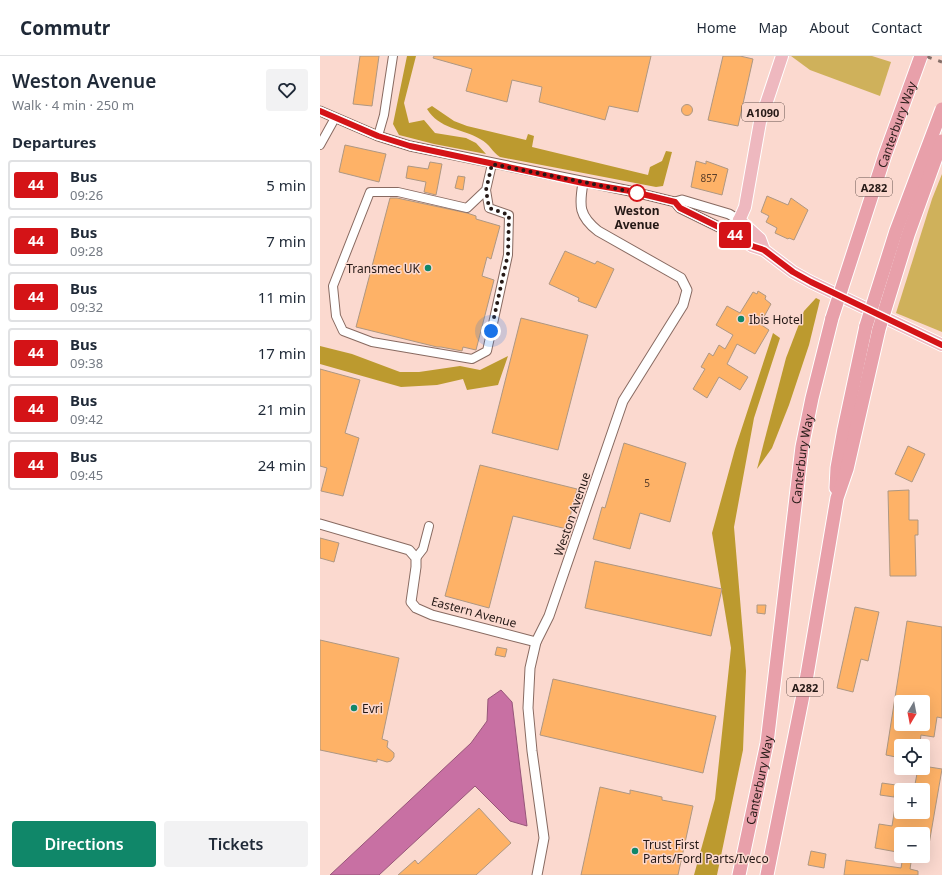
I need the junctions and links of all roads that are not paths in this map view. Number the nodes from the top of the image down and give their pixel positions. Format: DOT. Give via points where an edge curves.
graph roads {
  1 [pos="393,56"];
  2 [pos="782,56"];
  3 [pos="921,56"];
  4 [pos="942,109"];
  5 [pos="320,112"];
  6 [pos="335,118"];
  7 [pos="378,136"];
  8 [pos="942,141"];
  9 [pos="320,144"];
  10 [pos="492,164"];
  11 [pos="583,183"];
  12 [pos="486,190"];
  13 [pos="675,202"];
  14 [pos="739,220"];
  15 [pos="737,236"];
  16 [pos="764,250"];
  17 [pos="872,328"];
  18 [pos="942,345"];
  19 [pos="320,524"];
  20 [pos="429,526"];
  21 [pos="416,558"];
  22 [pos="536,642"];
  23 [pos="537,875"];
  24 [pos="739,875"];
  25 [pos="767,875"];
  1 -- 7 [label="street" via="384,115"];
  2 -- 14 [label="main road, A1090" via="760,122 746,200"];
  3 -- 24 [label="highway, Canterbury Way / A282, bridge" via="832,318 812,398 802,447 767,743"];
  4 -- 17 [label="highway, A282, bridge" via="899,223"];
  5 -- 6 [label="street"];
  6 -- 7 [label="street"];
  6 -- 9 [label="street"];
  7 -- 10 [label="street" via="410,146"];
  8 -- 17 [label="highway, A282, bridge"];
  10 -- 11 [label="street"];
  10 -- 12 [label="street"];
  11 -- 13 [label="street"];
  11 -- 22 [label="street, Weston Avenue" via="581,210 587,222 598,231 681,278 687,290 682,305 623,401 549,616"];
  12 -- 12 [label="street" via="489,208 509,215 508,254 487,351 472,359 372,342 342,331 336,316 334,286 370,192 398,192 466,208"];
  13 -- 14 [label="street" via="682,200 729,214"];
  13 -- 15 [label="street" via="680,208"];
  14 -- 15 [label="main road, A1090"];
  14 -- 16 [label="main road" via="760,239"];
  15 -- 16 [label="main road"];
  16 -- 18 [label="main road" via="811,282"];
  17 -- 25 [label="highway, A282" via="847,469 837,498 801,704"];
  19 -- 21 [label="street" via="400,546 409,550"];
  20 -- 21 [label="street" via="424,549"];
  21 -- 22 [label="street, Eastern Avenue" via="411,602 416,608 432,615"];
  22 -- 23 [label="street, Weston Avenue" via="530,668 528,708 544,838"];
}
